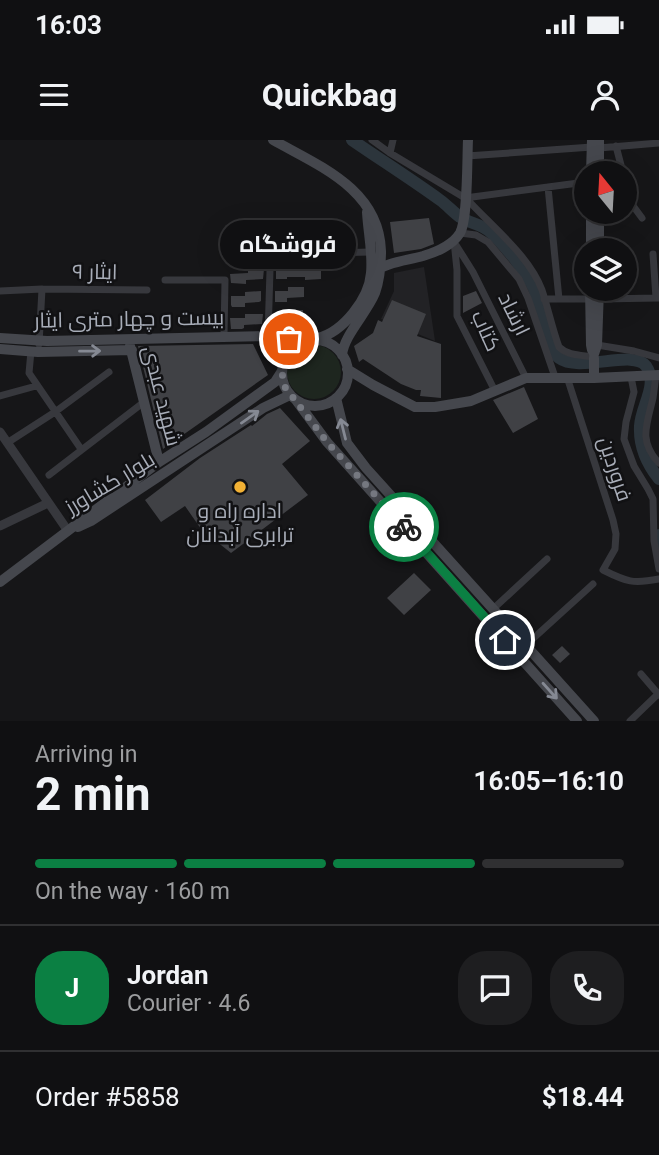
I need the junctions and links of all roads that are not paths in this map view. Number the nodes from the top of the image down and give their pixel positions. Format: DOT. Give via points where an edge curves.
graph roads {
  1 [pos="274,140"];
  2 [pos="372,140"];
  3 [pos="393,140"];
  4 [pos="467,140"];
  5 [pos="659,143"];
  6 [pos="595,144"];
  7 [pos="616,146"];
  8 [pos="390,153"];
  9 [pos="467,156"];
  10 [pos="619,161"];
  11 [pos="574,184"];
  12 [pos="548,187"];
  13 [pos="484,196"];
  14 [pos="465,198"];
  15 [pos="367,208"];
  16 [pos="637,211"];
  17 [pos="480,214"];
  18 [pos="642,218"];
  19 [pos="459,233"];
  20 [pos="371,252"];
  21 [pos="653,254"];
  22 [pos="243,255"];
  23 [pos="470,266"];
  24 [pos="381,267"];
  25 [pos="270,270"];
  26 [pos="457,270"];
  27 [pos="371,274"];
  28 [pos="165,281"];
  29 [pos="43,289"];
  30 [pos="147,290"];
  31 [pos="0,291"];
  32 [pos="574,297"];
  33 [pos="637,297"];
  34 [pos="658,298"];
  35 [pos="544,299"];
  36 [pos="559,299"];
  37 [pos="594,301"];
  38 [pos="224,336"];
  39 [pos="268,336"];
  40 [pos="0,338"];
  41 [pos="129,339"];
  42 [pos="312,340"];
  43 [pos="300,343"];
  44 [pos="39,346"];
  45 [pos="0,349"];
  46 [pos="132,351"];
  47 [pos="342,355"];
  48 [pos="659,358"];
  49 [pos="595,360"];
  50 [pos="347,369"];
  51 [pos="282,371"];
  52 [pos="109,372"];
  53 [pos="653,375"];
  54 [pos="555,377"];
  55 [pos="567,377"];
  56 [pos="631,377"];
  57 [pos="526,378"];
  58 [pos="36,386"];
  59 [pos="495,391"];
  60 [pos="0,396"];
  61 [pos="293,397"];
  62 [pos="336,398"];
  63 [pos="144,402"];
  64 [pos="55,411"];
  65 [pos="222,420"];
  66 [pos="230,431"];
  67 [pos="0,432"];
  68 [pos="206,432"];
  69 [pos="216,440"];
  70 [pos="7,443"];
  71 [pos="81,449"];
  72 [pos="159,462"];
  73 [pos="659,463"];
  74 [pos="49,475"];
  75 [pos="48,503"];
  76 [pos="0,526"];
  77 [pos="68,531"];
  78 [pos="547,559"];
  79 [pos="659,569"];
  80 [pos="659,579"];
  81 [pos="0,582"];
  82 [pos="593,584"];
  83 [pos="494,611"];
  84 [pos="487,620"];
  85 [pos="526,645"];
  86 [pos="640,674"];
  87 [pos="659,695"];
  88 [pos="577,721"];
  89 [pos="594,721"];
  90 [pos="630,721"];
  1 -- 15 [label="main road" via="349,186"];
  2 -- 8 [label="street"];
  3 -- 8 [label="street"];
  4 -- 9 [label="main road"];
  5 -- 7 [label="street"];
  6 -- 7 [label="street"];
  6 -- 9 [label="street"];
  7 -- 10 [label="street"];
  8 -- 14 [label="street"];
  9 -- 14 [label="main road"];
  11 -- 12 [label="street"];
  12 -- 13 [label="street"];
  12 -- 36 [label="street"];
  13 -- 14 [label="street"];
  13 -- 17 [label="street"];
  14 -- 17 [label="street"];
  14 -- 19 [label="main road"];
  15 -- 20 [label="main road"];
  15 -- 24 [label="main road" via="379,236"];
  16 -- 18 [label="street"];
  17 -- 35 [label="street" via="526,263"];
  19 -- 23 [label="street, ارشاد"];
  19 -- 24 [label="main road" via="444,248"];
  19 -- 26 [label="street, کتاب"];
  19 -- 54 [label="street" via="488,242 519,279"];
  20 -- 22 [label="street"];
  20 -- 27 [label="main road"];
  21 -- 34 [label="street"];
  23 -- 26 [label="street"];
  23 -- 57 [label="street, ارشاد"];
  24 -- 27 [label="main road"];
  24 -- 47 [label="main road" via="375,294 346,340"];
  25 -- 39 [label="street"];
  26 -- 59 [label="street, کتاب" via="457,316"];
  27 -- 42 [label="main road" via="349,318 328,336"];
  28 -- 38 [label="street" via="225,280"];
  29 -- 30 [label="street, ایثار ۹"];
  29 -- 31 [label="street, ایثار ۹"];
  29 -- 44 [label="street"];
  32 -- 36 [label="street"];
  33 -- 34 [label="street"];
  35 -- 36 [label="street"];
  35 -- 49 [label="street" via="559,347"];
  37 -- 49 [label="main road" via="591,345"];
  38 -- 39 [label="main road, بیست و چهار متری ایثار"];
  38 -- 41 [label="main road, بیست و چهار متری ایثار"];
  39 -- 43 [label="main road, بیست و چهار متری ایثار"];
  40 -- 44 [label="main road, بیست و چهار متری ایثار"];
  41 -- 44 [label="main road, بیست و چهار متری ایثار"];
  41 -- 46 [label="main road, شهید عبدی"];
  42 -- 43 [label="main road"];
  42 -- 47 [label="main road" via="332,345"];
  43 -- 51 [label="main road" via="287,354"];
  44 -- 45 [label="main road"];
  44 -- 46 [label="main road, one-way"];
  44 -- 58 [label="street" via="29,373"];
  46 -- 63 [label="main road, شهید عبدی"];
  47 -- 50 [label="main road"];
  48 -- 49 [label="street" via="634,351"];
  49 -- 55 [label="main road"];
  49 -- 56 [label="main road"];
  50 -- 59 [label="main road" via="415,407 452,405"];
  50 -- 62 [label="main road" via="345,385"];
  51 -- 61 [label="main road"];
  51 -- 65 [label="main road, بلوار کشاورز" via="275,382"];
  52 -- 64 [label="street"];
  53 -- 56 [label="main road"];
  53 -- 73 [label="street" via="646,436"];
  54 -- 55 [label="main road"];
  54 -- 57 [label="main road"];
  55 -- 80 [label="street, فروردین" via="616,534 615,549 603,570 638,583"];
  56 -- 79 [label="street" via="634,391 624,439 653,499"];
  57 -- 59 [label="main road"];
  58 -- 60 [label="street"];
  58 -- 64 [label="street"];
  61 -- 62 [label="main road" via="312,406"];
  66 -- 61 [label="main road, بلوار کشاورز, one-way" via="272,403"];
  61 -- 84 [label="main road" via="327,442"];
  83 -- 62 [label="main road, one-way" via="347,443"];
  63 -- 71 [label="street"];
  63 -- 72 [label="main road, شهید عبدی"];
  64 -- 70 [label="street"];
  64 -- 71 [label="street"];
  65 -- 66 [label="main road" via="221,429"];
  65 -- 68 [label="main road, بلوار کشاورز"];
  66 -- 69 [label="main road, بلوار کشاورز"];
  67 -- 70 [label="street"];
  68 -- 69 [label="main road" via="215,430"];
  68 -- 72 [label="main road, بلوار کشاورز"];
  69 -- 77 [label="main road, بلوار کشاورز" via="92,521"];
  70 -- 75 [label="street"];
  71 -- 74 [label="street"];
  72 -- 77 [label="main road, بلوار کشاورز"];
  75 -- 76 [label="street"];
  75 -- 77 [label="street"];
  77 -- 81 [label="main road"];
  78 -- 83 [label="street"];
  82 -- 85 [label="street"];
  83 -- 84 [label="main road"];
  83 -- 85 [label="main road"];
  84 -- 88 [label="main road, one-way"];
  85 -- 89 [label="main road"];
  86 -- 87 [label="street"];
  87 -- 90 [label="street"];
}
